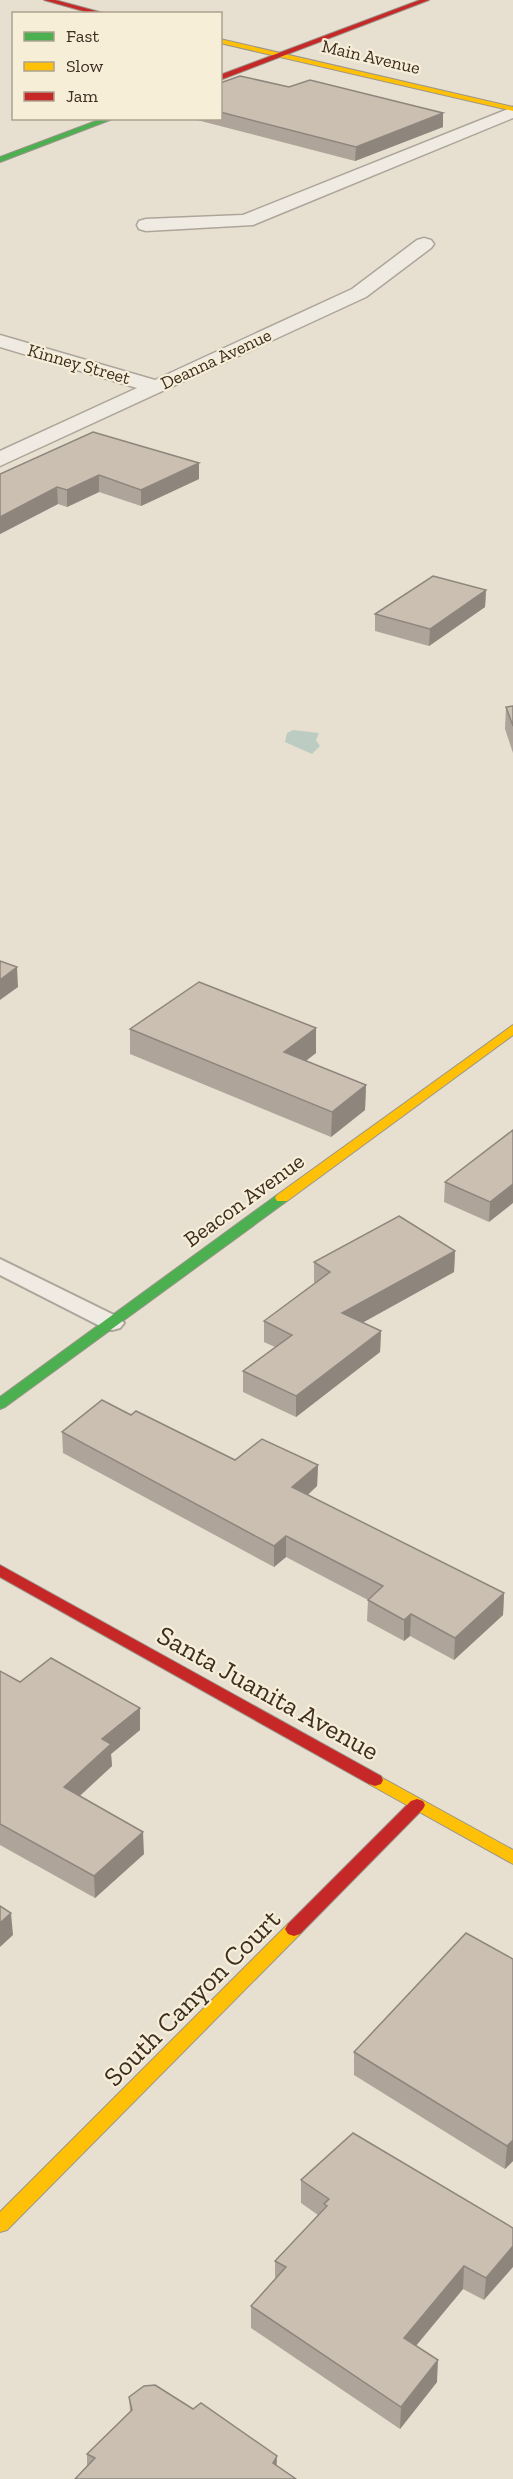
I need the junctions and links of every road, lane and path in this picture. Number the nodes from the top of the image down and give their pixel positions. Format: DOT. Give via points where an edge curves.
graph roads {
  1 [pos="49,0"];
  2 [pos="426,0"];
  3 [pos="96,12"];
  4 [pos="222,41"];
  5 [pos="281,55"];
  6 [pos="222,77"];
  7 [pos="513,110"];
  8 [pos="107,120"];
  9 [pos="0,160"];
  10 [pos="146,225"];
  11 [pos="423,244"];
  12 [pos="0,341"];
  13 [pos="157,387"];
  14 [pos="0,459"];
  15 [pos="513,1029"];
  16 [pos="0,1266"];
  17 [pos="112,1323"];
  18 [pos="0,1404"];
  19 [pos="0,1570"];
  20 [pos="417,1805"];
  21 [pos="513,1858"];
  22 [pos="0,2224"];
  1 -- 3 [label="street"];
  2 -- 5 [label="street"];
  4 -- 5 [label="street, Main Avenue"];
  5 -- 6 [label="street"];
  5 -- 7 [label="street, Main Avenue"];
  7 -- 10 [label="street" via="246,221"];
  8 -- 9 [label="street"];
  11 -- 13 [label="street, Deanna Avenue" via="359,293"];
  12 -- 13 [label="street, Kinney Street"];
  13 -- 14 [label="street, Deanna Avenue"];
  15 -- 17 [label="street, Beacon Avenue"];
  16 -- 17 [label="lane"];
  17 -- 18 [label="street, Beacon Avenue"];
  19 -- 20 [label="street, Santa Juanita Avenue"];
  20 -- 21 [label="street, Santa Juanita Avenue"];
  20 -- 22 [label="street, South Canyon Court"];
}
